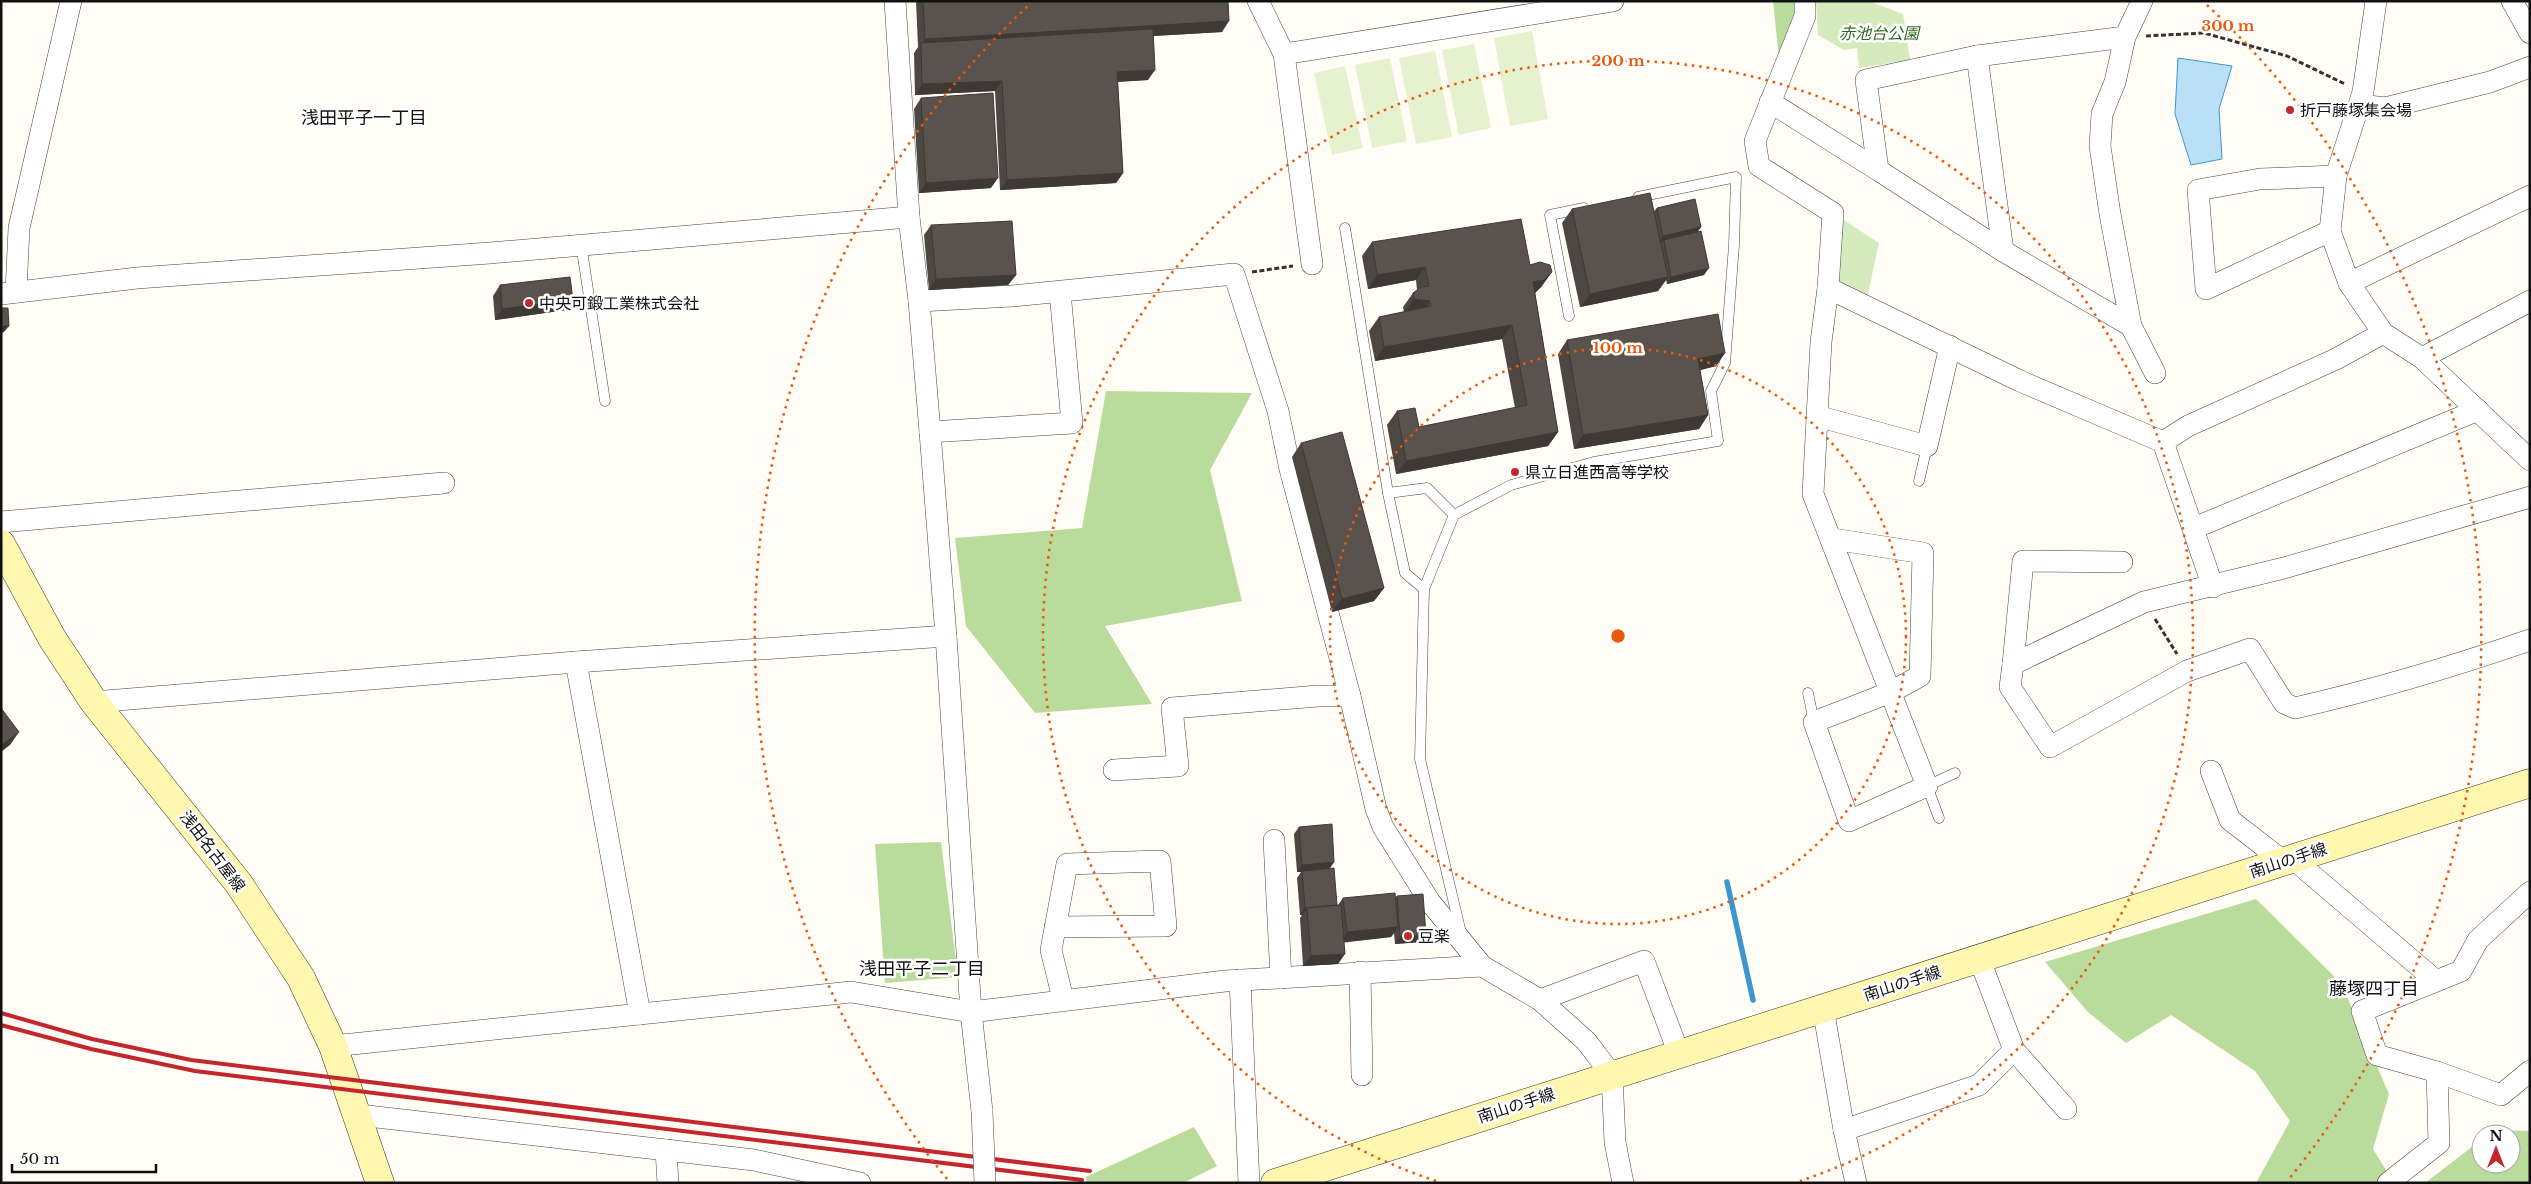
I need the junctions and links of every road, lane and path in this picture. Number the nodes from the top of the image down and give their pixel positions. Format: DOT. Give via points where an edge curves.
graph roads {
  1 [pos="71,1"];
  2 [pos="896,1"];
  3 [pos="1258,1"];
  4 [pos="1612,1"];
  5 [pos="1805,1"];
  6 [pos="2142,1"];
  7 [pos="2376,1"];
  8 [pos="2512,1"];
  9 [pos="1506,10"];
  10 [pos="2530,33"];
  11 [pos="2125,37"];
  12 [pos="1284,54"];
  13 [pos="1977,56"];
  14 [pos="2530,67"];
  15 [pos="2362,99"];
  16 [pos="1770,102"];
  17 [pos="1878,170"];
  18 [pos="2336,176"];
  19 [pos="2530,196"];
  20 [pos="1628,199"];
  21 [pos="1599,205"];
  22 [pos="909,217"];
  23 [pos="1345,228"];
  24 [pos="2330,231"];
  25 [pos="581,244"];
  26 [pos="2003,251"];
  27 [pos="1312,264"];
  28 [pos="1287,267"];
  29 [pos="1234,274"];
  30 [pos="2349,283"];
  31 [pos="1828,288"];
  32 [pos="1060,292"];
  33 [pos="9,293"];
  34 [pos="919,300"];
  35 [pos="2530,301"];
  36 [pos="1569,316"];
  37 [pos="2131,326"];
  38 [pos="2383,333"];
  39 [pos="1950,346"];
  40 [pos="2422,358"];
  41 [pos="2156,373"];
  42 [pos="605,401"];
  43 [pos="2478,410"];
  44 [pos="1817,416"];
  45 [pos="930,432"];
  46 [pos="2163,442"];
  47 [pos="1927,446"];
  48 [pos="2530,460"];
  49 [pos="1919,480"];
  50 [pos="444,483"];
  51 [pos="1388,493"];
  52 [pos="2530,497"];
  53 [pos="1454,515"];
  54 [pos="1,522"];
  55 [pos="2194,528"];
  56 [pos="1833,539"];
  57 [pos="1,544"];
  58 [pos="2122,562"];
  59 [pos="2213,587"];
  60 [pos="1424,589"];
  61 [pos="2144,602"];
  62 [pos="946,636"];
  63 [pos="2530,640"];
  64 [pos="576,662"];
  65 [pos="2013,664"];
  66 [pos="2187,671"];
  67 [pos="1891,692"];
  68 [pos="1808,693"];
  69 [pos="1350,696"];
  70 [pos="94,702"];
  71 [pos="1814,722"];
  72 [pos="1114,770"];
  73 [pos="2211,771"];
  74 [pos="1955,773"];
  75 [pos="2530,783"];
  76 [pos="1927,786"];
  77 [pos="1939,818"];
  78 [pos="1274,840"];
  79 [pos="2287,860"];
  80 [pos="2530,892"];
  81 [pos="1055,927"];
  82 [pos="1463,943"];
  83 [pos="1979,958"];
  84 [pos="1482,966"];
  85 [pos="1360,972"];
  86 [pos="1281,978"];
  87 [pos="1240,980"];
  88 [pos="2435,980"];
  89 [pos="1063,999"];
  90 [pos="1540,1000"];
  91 [pos="1824,1008"];
  92 [pos="971,1012"];
  93 [pos="640,1014"];
  94 [pos="333,1046"];
  95 [pos="2014,1050"];
  96 [pos="1679,1054"];
  97 [pos="2530,1071"];
  98 [pos="2437,1072"];
  99 [pos="1362,1074"];
  100 [pos="1612,1074"];
  101 [pos="2066,1109"];
  102 [pos="358,1115"];
  103 [pos="1844,1130"];
  104 [pos="666,1150"];
  105 [pos="380,1183"];
  106 [pos="668,1183"];
  107 [pos="860,1183"];
  108 [pos="985,1183"];
  109 [pos="1249,1183"];
  110 [pos="1275,1183"];
  111 [pos="1622,1183"];
  112 [pos="1856,1183"];
  113 [pos="2388,1183"];
  1 -- 33 [label="street" via="19,228"];
  2 -- 22 [label="street"];
  3 -- 12 [label="street"];
  4 -- 9 [label="street"];
  5 -- 16 [label="street" via="1805,16"];
  6 -- 11 [label="street"];
  7 -- 15 [label="street"];
  8 -- 10 [label="street"];
  9 -- 12 [label="street"];
  11 -- 13 [label="street"];
  11 -- 15 [label="path" via="2204,33 2287,56"];
  11 -- 37 [label="street" via="2115,82 2102,114 2100,146"];
  12 -- 27 [label="street"];
  13 -- 17 [label="street" via="1866,80"];
  13 -- 26 [label="street"];
  14 -- 15 [label="street" via="2490,82 2385,108"];
  15 -- 18 [label="street"];
  16 -- 17 [label="street"];
  16 -- 31 [label="street" via="1755,141 1759,166 1833,213"];
  17 -- 26 [label="street"];
  18 -- 24 [label="street"];
  18 -- 24 [label="street" via="2260,179 2198,190 2206,289"];
  19 -- 30 [label="street"];
  20 -- 53 [label="lane" via="1736,177 1725,363 1712,390 1718,441 1594,462 1511,485"];
  21 -- 36 [label="lane" via="1550,215"];
  22 -- 25 [label="street"];
  22 -- 34 [label="street"];
  23 -- 51 [label="lane"];
  24 -- 30 [label="street"];
  25 -- 33 [label="street" via="138,278"];
  25 -- 42 [label="lane"];
  26 -- 37 [label="street"];
  28 -- 29 [label="path"];
  29 -- 32 [label="street"];
  29 -- 69 [label="street" via="1278,411 1290,469"];
  30 -- 38 [label="street"];
  31 -- 39 [label="street"];
  31 -- 44 [label="street"];
  32 -- 34 [label="street"];
  32 -- 45 [label="street" via="1072,423"];
  34 -- 45 [label="street"];
  35 -- 40 [label="street"];
  37 -- 41 [label="street"];
  38 -- 40 [label="street"];
  38 -- 46 [label="street" via="2336,359 2188,426"];
  39 -- 46 [label="street" via="2020,381"];
  39 -- 47 [label="street"];
  40 -- 43 [label="street"];
  43 -- 48 [label="street"];
  43 -- 55 [label="street"];
  44 -- 47 [label="street"];
  44 -- 56 [label="street" via="1814,494"];
  45 -- 62 [label="street"];
  46 -- 55 [label="street"];
  47 -- 49 [label="lane"];
  50 -- 54 [label="street"];
  51 -- 53 [label="lane" via="1427,488"];
  51 -- 60 [label="lane" via="1405,573"];
  52 -- 59 [label="street"];
  53 -- 60 [label="lane"];
  55 -- 59 [label="street"];
  56 -- 67 [label="street"];
  56 -- 67 [label="street" via="1923,553 1920,676"];
  57 -- 70 [label="street, 浅田名古屋線" via="52,638"];
  58 -- 65 [label="street" via="2023,561"];
  59 -- 61 [label="street"];
  60 -- 82 [label="lane" via="1420,759"];
  61 -- 65 [label="street"];
  61 -- 66 [label="path"];
  62 -- 64 [label="street"];
  62 -- 92 [label="street"];
  63 -- 66 [label="street" via="2365,692 2295,708 2284,703 2250,649"];
  64 -- 70 [label="street"];
  64 -- 93 [label="street"];
  65 -- 66 [label="street" via="2010,687 2050,747"];
  67 -- 71 [label="street"];
  67 -- 76 [label="street"];
  68 -- 71 [label="lane"];
  69 -- 72 [label="street" via="1172,708 1178,766"];
  69 -- 82 [label="street" via="1376,809 1383,826 1430,902"];
  70 -- 94 [label="street, 浅田名古屋線" via="240,884 301,978"];
  71 -- 76 [label="street" via="1849,821"];
  73 -- 79 [label="street" via="2230,820"];
  74 -- 76 [label="lane"];
  75 -- 79 [label="street, 南山の手線"];
  76 -- 77 [label="lane"];
  78 -- 86 [label="street"];
  79 -- 83 [label="street, 南山の手線"];
  79 -- 88 [label="street"];
  80 -- 88 [label="street" via="2478,940 2462,971"];
  81 -- 81 [label="street" via="1166,926 1160,861 1067,864"];
  81 -- 89 [label="street" via="1051,950"];
  82 -- 84 [label="street"];
  83 -- 91 [label="street, 南山の手線"];
  83 -- 95 [label="street"];
  84 -- 85 [label="street"];
  84 -- 90 [label="street"];
  85 -- 86 [label="street"];
  85 -- 99 [label="street"];
  86 -- 87 [label="street"];
  87 -- 89 [label="street"];
  87 -- 109 [label="street"];
  88 -- 98 [label="street" via="2362,1011 2377,1055"];
  89 -- 92 [label="street"];
  90 -- 96 [label="street" via="1644,961"];
  90 -- 100 [label="street" via="1586,1041"];
  91 -- 96 [label="street, 南山の手線"];
  91 -- 103 [label="street"];
  92 -- 93 [label="street" via="851,992"];
  92 -- 108 [label="street, bridge" via="982,1111"];
  93 -- 94 [label="street"];
  94 -- 102 [label="street, 浅田名古屋線"];
  95 -- 101 [label="street"];
  95 -- 103 [label="street" via="1980,1085"];
  96 -- 100 [label="street, 南山の手線"];
  97 -- 98 [label="street" via="2501,1095"];
  98 -- 113 [label="street" via="2439,1143"];
  100 -- 110 [label="street, 南山の手線"];
  100 -- 111 [label="street" via="1615,1142"];
  102 -- 104 [label="street"];
  102 -- 105 [label="street, 浅田名古屋線"];
  103 -- 112 [label="street"];
  104 -- 106 [label="street"];
  104 -- 107 [label="street" via="754,1160"];
}
